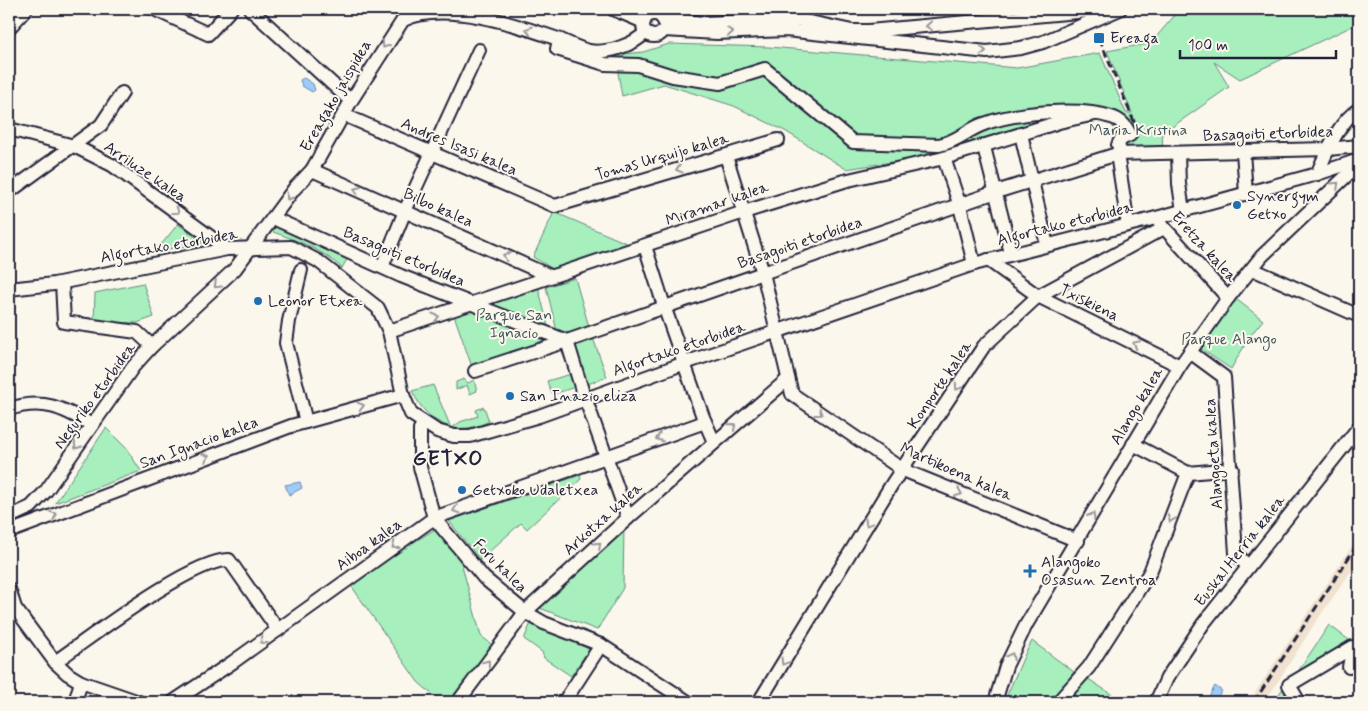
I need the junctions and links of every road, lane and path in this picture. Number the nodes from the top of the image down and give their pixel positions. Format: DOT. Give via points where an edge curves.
graph roads {
  1 [pos="26,9"];
  2 [pos="154,9"];
  3 [pos="232,9"];
  4 [pos="250,9"];
  5 [pos="613,9"];
  6 [pos="642,9"];
  7 [pos="1118,9"];
  8 [pos="660,21"];
  9 [pos="645,27"];
  10 [pos="9,28"];
  11 [pos="559,40"];
  12 [pos="479,50"];
  13 [pos="122,93"];
  14 [pos="351,101"];
  15 [pos="1359,109"];
  16 [pos="1095,114"];
  17 [pos="351,118"];
  18 [pos="9,129"];
  19 [pos="1021,134"];
  20 [pos="778,140"];
  21 [pos="74,146"];
  22 [pos="1359,146"];
  23 [pos="984,147"];
  24 [pos="1328,149"];
  25 [pos="1243,151"];
  26 [pos="432,153"];
  27 [pos="1178,153"];
  28 [pos="1119,154"];
  29 [pos="726,156"];
  30 [pos="944,158"];
  31 [pos="1359,162"];
  32 [pos="312,170"];
  33 [pos="1318,174"];
  34 [pos="1031,183"];
  35 [pos="9,192"];
  36 [pos="996,192"];
  37 [pos="1246,194"];
  38 [pos="555,206"];
  39 [pos="960,206"];
  40 [pos="405,211"];
  41 [pos="1183,211"];
  42 [pos="744,212"];
  43 [pos="273,218"];
  44 [pos="1160,223"];
  45 [pos="1128,226"];
  46 [pos="1047,245"];
  47 [pos="645,246"];
  48 [pos="249,248"];
  49 [pos="227,249"];
  50 [pos="1012,253"];
  51 [pos="988,260"];
  52 [pos="974,264"];
  53 [pos="382,267"];
  54 [pos="1252,269"];
  55 [pos="301,270"];
  56 [pos="763,273"];
  57 [pos="550,276"];
  58 [pos="62,283"];
  59 [pos="9,289"];
  60 [pos="1038,296"];
  61 [pos="1228,298"];
  62 [pos="474,304"];
  63 [pos="665,309"];
  64 [pos="1359,316"];
  65 [pos="389,331"];
  66 [pos="776,333"];
  67 [pos="567,341"];
  68 [pos="152,346"];
  69 [pos="1190,352"];
  70 [pos="685,363"];
  71 [pos="1180,366"];
  72 [pos="475,371"];
  73 [pos="788,379"];
  74 [pos="582,390"];
  75 [pos="403,394"];
  76 [pos="588,406"];
  77 [pos="9,409"];
  78 [pos="306,422"];
  79 [pos="705,422"];
  80 [pos="423,424"];
  81 [pos="92,425"];
  82 [pos="1359,427"];
  83 [pos="714,442"];
  84 [pos="1133,444"];
  85 [pos="607,457"];
  86 [pos="1232,469"];
  87 [pos="903,470"];
  88 [pos="1188,473"];
  89 [pos="9,518"];
  90 [pos="434,518"];
  91 [pos="628,518"];
  92 [pos="9,532"];
  93 [pos="1078,541"];
  94 [pos="1248,567"];
  95 [pos="9,592"];
  96 [pos="12,607"];
  97 [pos="525,612"];
  98 [pos="278,630"];
  99 [pos="601,645"];
  100 [pos="55,662"];
  101 [pos="1356,666"];
  102 [pos="81,682"];
  103 [pos="75,702"];
  104 [pos="139,702"];
  105 [pos="173,702"];
  106 [pos="458,702"];
  107 [pos="564,702"];
  108 [pos="688,702"];
  109 [pos="760,702"];
  110 [pos="995,702"];
  111 [pos="1058,702"];
  112 [pos="1156,702"];
  113 [pos="1299,702"];
  1 -- 10 [label="street"];
  2 -- 3 [label="street" via="208,34"];
  4 -- 14 [label="street"];
  5 -- 9 [label="street"];
  6 -- 8 [label="street"];
  7 -- 8 [label="street, one-way" via="869,31 852,31 796,19 703,23"];
  8 -- 7 [label="street, one-way" via="716,33 786,30 987,52 1043,42"];
  8 -- 9 [label="street, Ereagako jaispidea" via="647,17"];
  8 -- 9 [label="street" via="656,36"];
  9 -- 11 [label="street, Ereagako jaispidea" via="639,40 590,51"];
  11 -- 14 [label="street, Ereagako jaispidea, one-way" via="474,13 436,10 413,13 394,30"];
  11 -- 16 [label="street" via="556,49 605,64 638,65 681,77 720,83 765,69 853,142 950,144 984,124 1040,112"];
  12 -- 26 [label="street"];
  13 -- 21 [label="street" via="101,125"];
  14 -- 32 [label="street, Ereagako jaispidea"];
  15 -- 24 [label="street" via="1350,114"];
  16 -- 19 [label="street, Miramar kalea"];
  16 -- 28 [label="street" via="1113,117 1127,128 1130,135 1120,139"];
  17 -- 26 [label="street, Andres Isasi kalea"];
  18 -- 21 [label="street, Arriluze kalea"];
  19 -- 23 [label="street, Miramar kalea"];
  19 -- 34 [label="street"];
  20 -- 29 [label="street, Tomas Urquijo kalea"];
  21 -- 35 [label="street"];
  21 -- 49 [label="street, Arriluze kalea, one-way" via="112,165"];
  22 -- 24 [label="street, Basagoiti etorbidea"];
  23 -- 30 [label="street, Miramar kalea"];
  23 -- 36 [label="street"];
  24 -- 25 [label="street, Basagoiti etorbidea"];
  24 -- 33 [label="street"];
  25 -- 27 [label="street, Basagoiti etorbidea"];
  25 -- 37 [label="street"];
  26 -- 38 [label="street, Andres Isasi kalea"];
  26 -- 40 [label="street"];
  27 -- 28 [label="street, Basagoiti etorbidea"];
  27 -- 41 [label="street"];
  28 -- 34 [label="street, Basagoiti etorbidea"];
  28 -- 45 [label="street"];
  29 -- 38 [label="street, Tomas Urquijo kalea, one-way"];
  29 -- 42 [label="street, Martikoena kalea"];
  30 -- 39 [label="street"];
  30 -- 42 [label="street, Miramar kalea" via="844,181"];
  31 -- 33 [label="street, Algortako etorbidea"];
  54 -- 31 [label="street, Alango kalea, one-way"];
  40 -- 32 [label="street, Bilbo kalea, one-way"];
  32 -- 43 [label="street, Ereagako jaispidea, one-way"];
  33 -- 37 [label="street, Algortako etorbidea"];
  34 -- 36 [label="street, Basagoiti etorbidea"];
  34 -- 46 [label="street"];
  36 -- 39 [label="street, Basagoiti etorbidea"];
  36 -- 50 [label="street"];
  37 -- 41 [label="street, Algortako etorbidea"];
  39 -- 52 [label="street"];
  39 -- 56 [label="street, Basagoiti etorbidea"];
  40 -- 53 [label="street"];
  57 -- 40 [label="street, Bilbo kalea, one-way"];
  41 -- 44 [label="street, Algortako etorbidea"];
  42 -- 47 [label="street, Miramar kalea"];
  42 -- 56 [label="street, Martikoena kalea"];
  43 -- 48 [label="street, Ereagako jaispidea"];
  43 -- 53 [label="street, Basagoiti etorbidea"];
  44 -- 45 [label="street, Algortako etorbidea"];
  44 -- 60 [label="street, Konporte kalea"];
  44 -- 61 [label="street, Eretza kalea"];
  45 -- 46 [label="street, Algortako etorbidea"];
  46 -- 50 [label="street, Algortako etorbidea"];
  47 -- 57 [label="street, Miramar kalea"];
  47 -- 63 [label="street"];
  48 -- 49 [label="street, Algortako etorbidea"];
  48 -- 65 [label="street, Algortako etorbidea" via="280,246 301,251 371,302 386,321"];
  48 -- 68 [label="street, Neguriko etorbidea, one-way" via="235,269"];
  49 -- 58 [label="street, Algortako etorbidea"];
  50 -- 51 [label="street, Algortako etorbidea"];
  51 -- 52 [label="street, Algortako etorbidea"];
  51 -- 60 [label="street, Txiskiena"];
  52 -- 66 [label="street, Algortako etorbidea"];
  53 -- 62 [label="street, Basagoiti etorbidea"];
  54 -- 61 [label="street, Alango kalea"];
  54 -- 64 [label="street"];
  55 -- 78 [label="street" via="286,343"];
  56 -- 63 [label="street, Basagoiti etorbidea"];
  56 -- 66 [label="street, Martikoena kalea"];
  57 -- 62 [label="street, Miramar kalea"];
  58 -- 59 [label="street, Algortako etorbidea"];
  58 -- 68 [label="street" via="64,322 137,332"];
  71 -- 60 [label="street, Txiskiena, one-way"];
  60 -- 87 [label="street, Konporte kalea, one-way" via="984,346"];
  61 -- 69 [label="street, Alango kalea"];
  65 -- 62 [label="street, Miramar kalea, one-way"];
  62 -- 67 [label="street, Basagoiti etorbidea"];
  63 -- 67 [label="street, Basagoiti etorbidea"];
  63 -- 70 [label="street"];
  65 -- 75 [label="street, Algortako etorbidea"];
  66 -- 70 [label="street, Algortako etorbidea"];
  66 -- 73 [label="street, Martikoena kalea"];
  67 -- 72 [label="street"];
  67 -- 74 [label="street"];
  68 -- 81 [label="street, Neguriko etorbidea"];
  69 -- 71 [label="street, Alango kalea"];
  69 -- 86 [label="street, Alangoeta kalea" via="1224,377"];
  70 -- 79 [label="street"];
  70 -- 80 [label="street, Algortako etorbidea" via="486,433 454,436"];
  71 -- 84 [label="street, Alango kalea"];
  83 -- 73 [label="street, Arkotxa kalea, one-way"];
  73 -- 87 [label="street, Martikoena kalea, one-way" via="792,394"];
  78 -- 75 [label="street, San Ignacio kalea, one-way"];
  75 -- 80 [label="street, Algortako etorbidea" via="411,414"];
  76 -- 85 [label="street"];
  77 -- 81 [label="street" via="28,404 57,406"];
  92 -- 78 [label="street, San Ignacio kalea, one-way"];
  79 -- 83 [label="street"];
  79 -- 85 [label="street, Aiboa kalea, one-way"];
  80 -- 90 [label="street, Foru kalea" via="420,430 420,467"];
  81 -- 89 [label="street, Neguriko etorbidea, one-way" via="46,491 31,507"];
  82 -- 94 [label="street, Euskal Herria kalea"];
  83 -- 91 [label="street, Arkotxa kalea"];
  84 -- 88 [label="street"];
  93 -- 84 [label="street, Alango kalea, one-way"];
  85 -- 90 [label="street, Aiboa kalea, one-way"];
  85 -- 91 [label="street"];
  86 -- 88 [label="street"];
  86 -- 94 [label="street, Alangoeta kalea" via="1236,553"];
  87 -- 93 [label="street, Martikoena kalea, one-way"];
  87 -- 109 [label="street, Konporte kalea, one-way"];
  88 -- 111 [label="street, one-way" via="1150,572 1089,667"];
  90 -- 97 [label="street, Foru kalea" via="484,578"];
  90 -- 98 [label="street, Aiboa kalea, one-way"];
  97 -- 91 [label="street, Arkotxa kalea, one-way"];
  110 -- 93 [label="street, Alango kalea, one-way" via="1006,666 1026,625"];
  94 -- 112 [label="street, Euskal Herria kalea" via="1203,624 1167,678"];
  95 -- 96 [label="street"];
  96 -- 100 [label="street"];
  97 -- 99 [label="street, Foru kalea" via="544,623"];
  106 -- 97 [label="street, Arkotxa kalea, one-way"];
  98 -- 100 [label="street" via="238,570 229,560 222,560 160,589"];
  98 -- 105 [label="street, Aiboa kalea, one-way"];
  99 -- 107 [label="street"];
  99 -- 108 [label="street, Foru kalea"];
  100 -- 102 [label="street"];
  101 -- 113 [label="street" via="1353,647 1289,685"];
  102 -- 103 [label="street"];
  102 -- 104 [label="street"];
}
